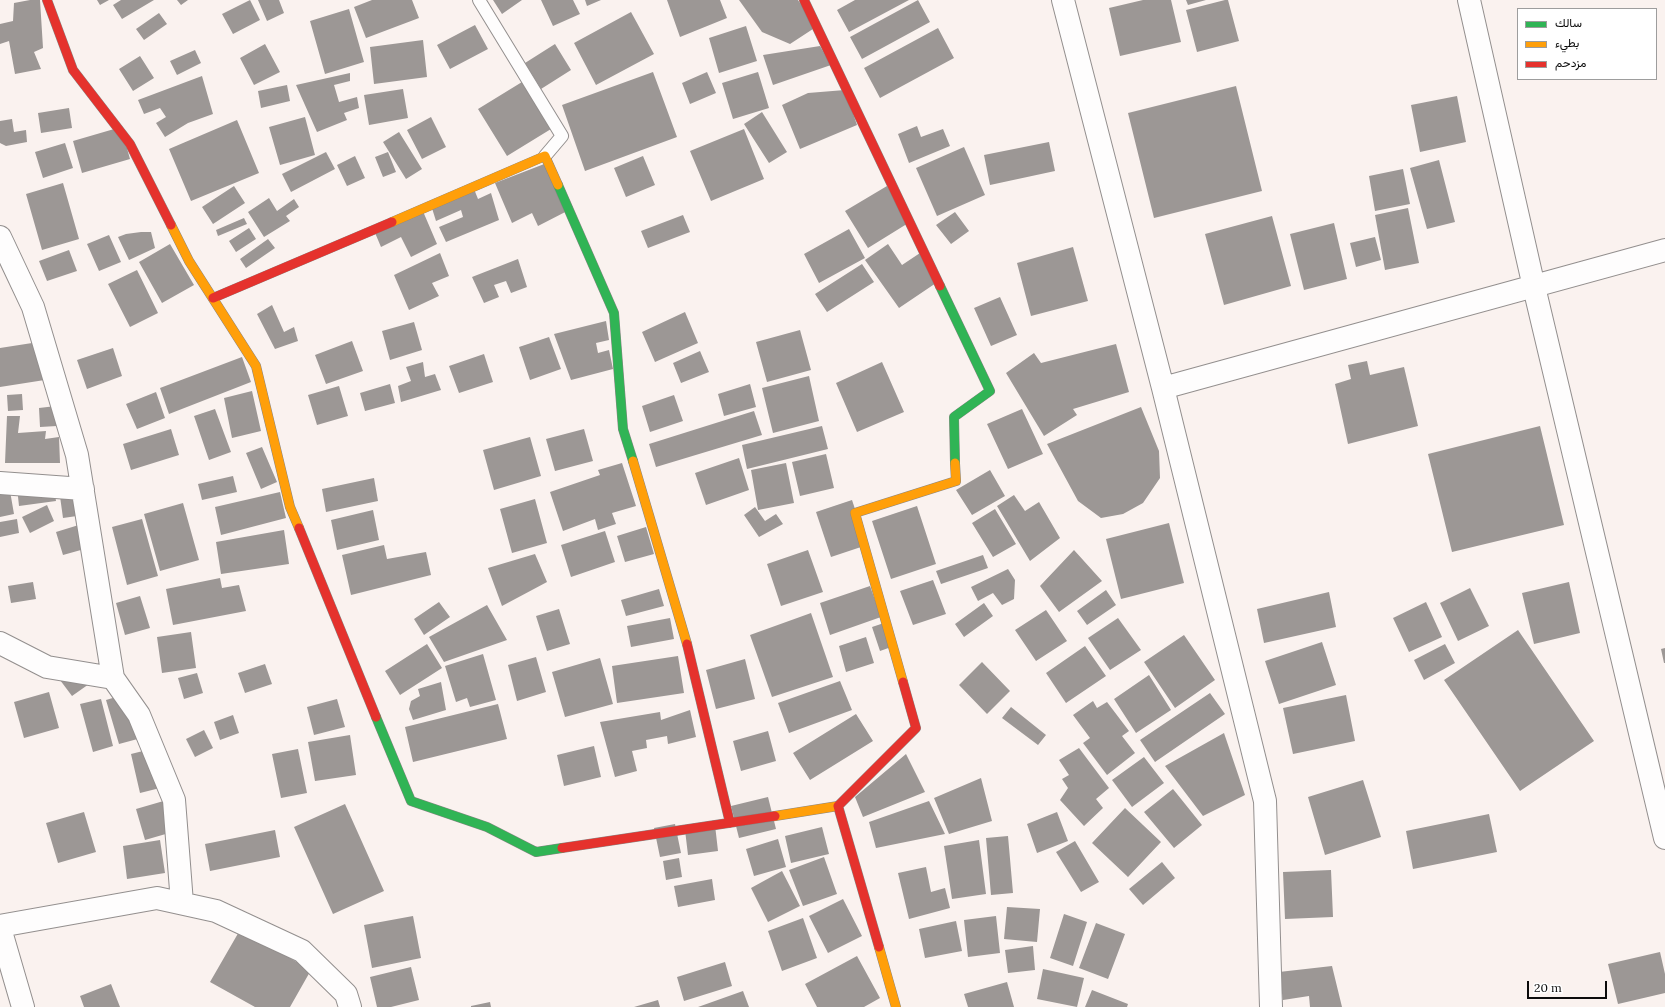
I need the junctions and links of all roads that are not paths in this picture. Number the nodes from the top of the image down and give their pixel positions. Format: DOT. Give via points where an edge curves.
graph roads {
  1 [pos="47,0"];
  2 [pos="480,0"];
  3 [pos="804,0"];
  4 [pos="1063,0"];
  5 [pos="1469,0"];
  6 [pos="545,156"];
  7 [pos="0,237"];
  8 [pos="1665,250"];
  9 [pos="1534,287"];
  10 [pos="213,298"];
  11 [pos="1163,388"];
  12 [pos="0,483"];
  13 [pos="83,489"];
  14 [pos="0,643"];
  15 [pos="113,678"];
  16 [pos="838,806"];
  17 [pos="730,823"];
  18 [pos="1665,838"];
  19 [pos="182,903"];
  20 [pos="0,927"];
  21 [pos="23,1007"];
  22 [pos="350,1007"];
  23 [pos="896,1007"];
  24 [pos="1271,1007"];
  1 -- 10 [label="street" via="73,70 130,144 189,261"];
  2 -- 6 [label="lane" via="562,136"];
  3 -- 16 [label="street" via="990,391 954,417 956,481 855,513 916,728"];
  4 -- 11 [label="street"];
  5 -- 9 [label="street"];
  6 -- 10 [label="street"];
  6 -- 17 [label="street" via="614,312 623,429 683,629"];
  7 -- 13 [label="street" via="33,308 77,455"];
  8 -- 9 [label="street"];
  9 -- 11 [label="street"];
  9 -- 18 [label="street"];
  10 -- 17 [label="street" via="256,366 290,507 411,801 487,827 536,852"];
  11 -- 24 [label="street" via="1265,801"];
  12 -- 13 [label="street"];
  13 -- 15 [label="street"];
  14 -- 15 [label="street" via="47,667"];
  15 -- 19 [label="street" via="139,715 174,800"];
  16 -- 17 [label="street"];
  16 -- 23 [label="street"];
  19 -- 20 [label="street" via="157,898"];
  19 -- 22 [label="street" via="216,911 302,951 346,994"];
  20 -- 21 [label="street"];
}
